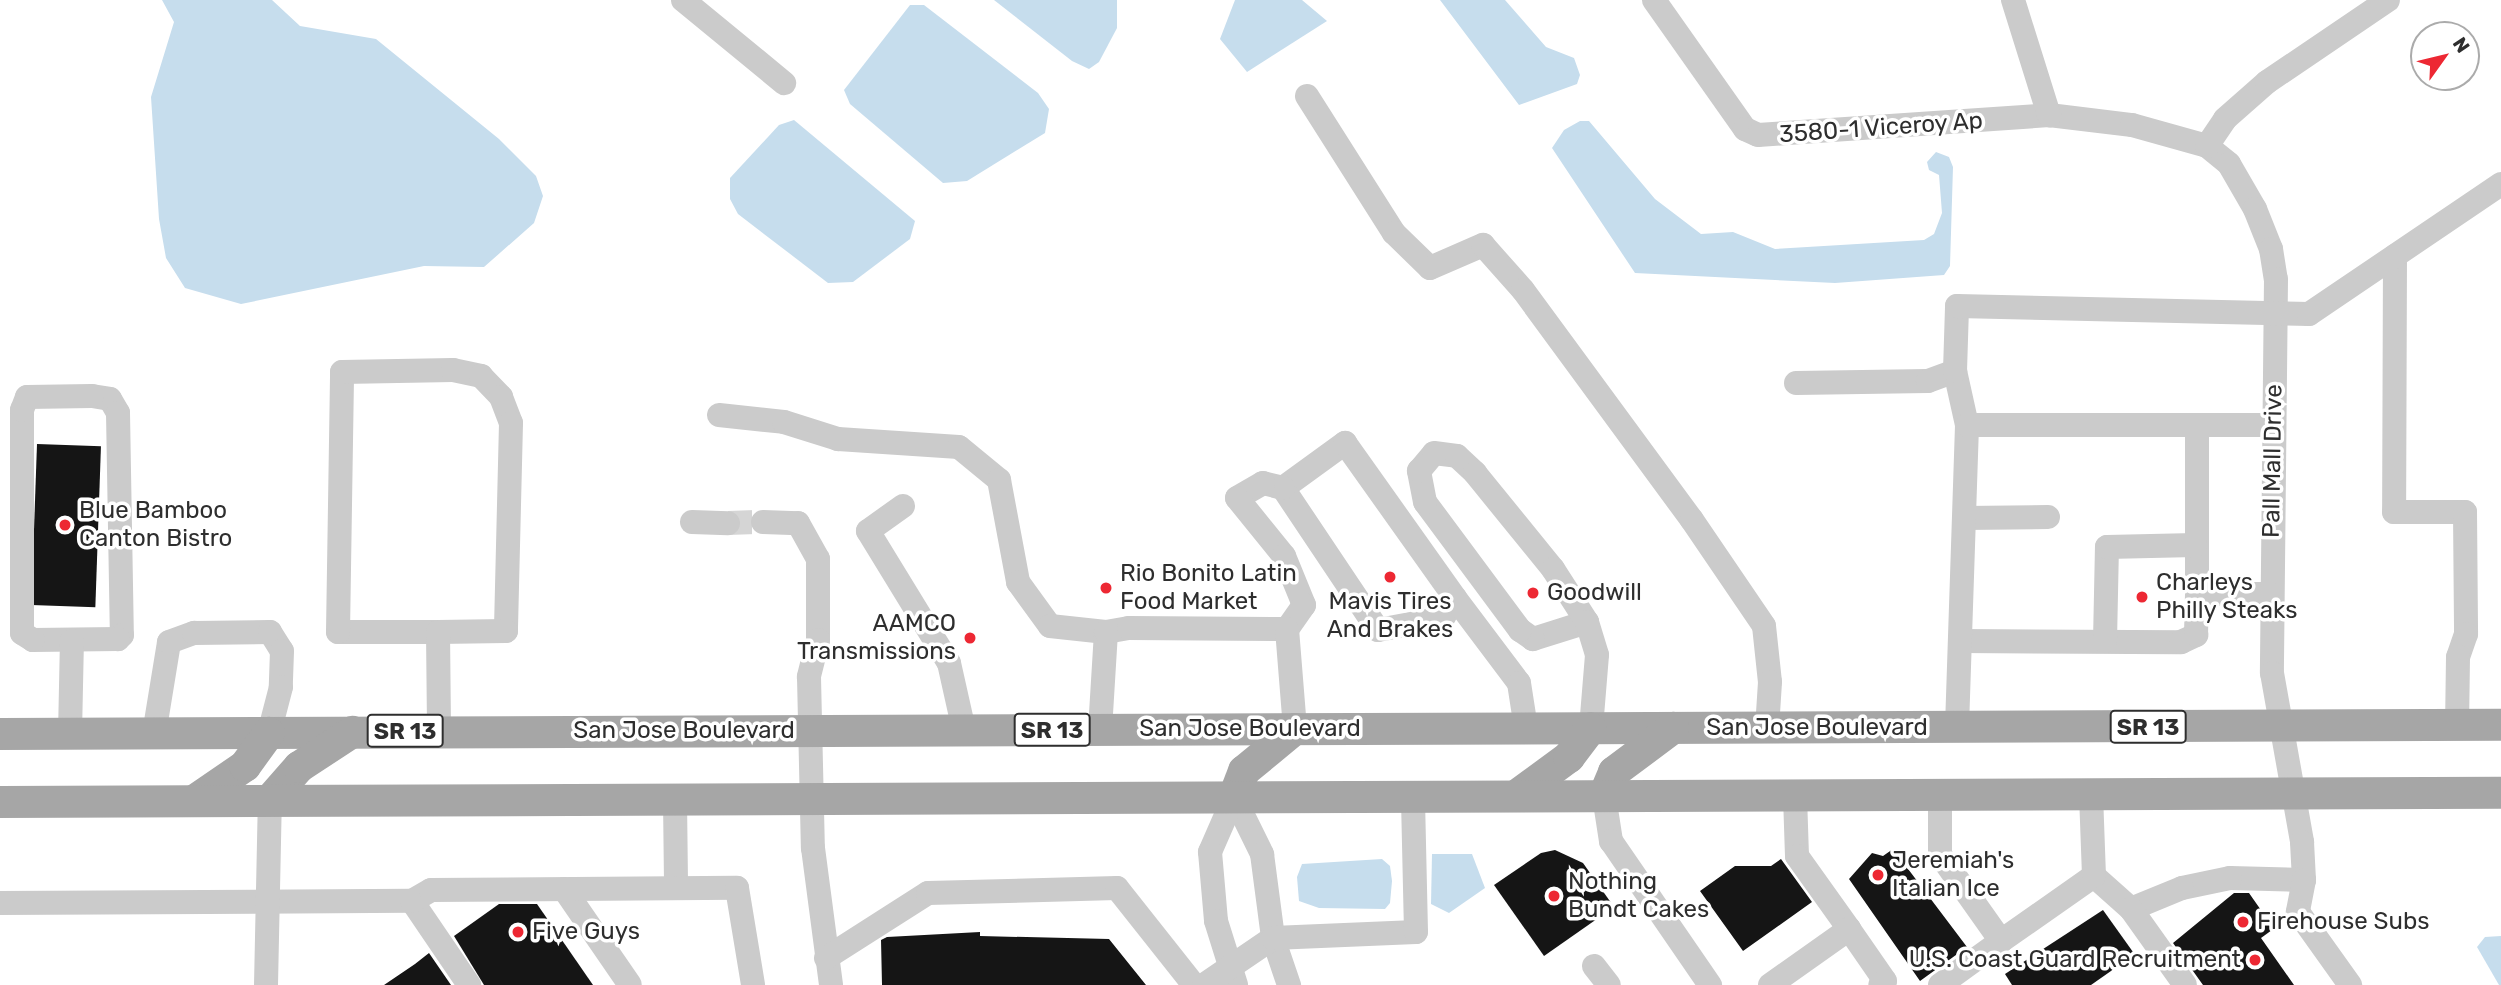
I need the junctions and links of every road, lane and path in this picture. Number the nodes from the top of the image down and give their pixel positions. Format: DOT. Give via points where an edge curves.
graph roads {
  1 [pos="683,0"];
  2 [pos="1654,0"];
  3 [pos="2013,0"];
  4 [pos="2388,0"];
  5 [pos="784,83"];
  6 [pos="1307,96"];
  7 [pos="2049,116"];
  8 [pos="2207,146"];
  9 [pos="2501,184"];
  10 [pos="2395,256"];
  11 [pos="2276,311"];
  12 [pos="1955,371"];
  13 [pos="1796,383"];
  14 [pos="719,415"];
  15 [pos="1967,425"];
  16 [pos="2274,425"];
  17 [pos="2197,428"];
  18 [pos="1283,488"];
  19 [pos="903,506"];
  20 [pos="2048,517"];
  21 [pos="1965,518"];
  22 [pos="692,522"];
  23 [pos="763,522"];
  24 [pos="728,523"];
  25 [pos="2194,545"];
  26 [pos="2197,594"];
  27 [pos="2270,594"];
  28 [pos="1455,598"];
  29 [pos="1587,622"];
  30 [pos="1287,629"];
  31 [pos="438,632"];
  32 [pos="1106,632"];
  33 [pos="2105,640"];
  34 [pos="72,641"];
  35 [pos="1960,641"];
  36 [pos="2281,726"];
  37 [pos="2457,726"];
  38 [pos="2501,726"];
  39 [pos="1958,727"];
  40 [pos="1591,728"];
  41 [pos="1673,728"];
  42 [pos="1767,728"];
  43 [pos="1294,729"];
  44 [pos="1526,729"];
  45 [pos="964,730"];
  46 [pos="1100,730"];
  47 [pos="439,731"];
  48 [pos="810,731"];
  49 [pos="352,732"];
  50 [pos="269,733"];
  51 [pos="0,734"];
  52 [pos="70,734"];
  53 [pos="154,734"];
  54 [pos="2501,793"];
  55 [pos="2293,794"];
  56 [pos="2091,795"];
  57 [pos="1516,796"];
  58 [pos="1604,796"];
  59 [pos="1796,796"];
  60 [pos="1940,796"];
  61 [pos="1234,797"];
  62 [pos="1413,797"];
  63 [pos="811,799"];
  64 [pos="270,800"];
  65 [pos="675,800"];
  66 [pos="194,801"];
  67 [pos="0,802"];
  68 [pos="2094,876"];
  69 [pos="2304,880"];
  70 [pos="676,888"];
  71 [pos="564,890"];
  72 [pos="412,901"];
  73 [pos="0,903"];
  74 [pos="267,903"];
  75 [pos="2131,909"];
  76 [pos="1849,929"];
  77 [pos="1273,937"];
  78 [pos="2001,941"];
  79 [pos="826,958"];
  80 [pos="1232,974"];
  81 [pos="266,985"];
  82 [pos="469,985"];
  83 [pos="630,985"];
  84 [pos="753,985"];
  85 [pos="831,985"];
  86 [pos="1194,985"];
  87 [pos="1204,985"];
  88 [pos="1289,985"];
  89 [pos="1710,985"];
  90 [pos="1770,985"];
  91 [pos="1880,985"];
  92 [pos="1940,985"];
  93 [pos="2185,985"];
  94 [pos="2350,985"];
  1 -- 5 [label="street"];
  2 -- 7 [label="street, 3580-1 Viceroy Ap" via="1745,129 1758,135"];
  3 -- 7 [label="street"];
  4 -- 8 [label="street" via="2267,82 2225,119"];
  6 -- 42 [label="street" via="1394,233 1430,268 1483,245 1523,290 1692,520 1764,626 1770,682"];
  7 -- 8 [label="street, 3580-1 Viceroy Ap" via="2132,125"];
  8 -- 11 [label="street, Pall Mall Drive" via="2229,164 2255,209 2271,249"];
  9 -- 10 [label="street"];
  10 -- 11 [label="street" via="2309,314"];
  10 -- 37 [label="street" via="2394,512 2465,512 2466,634 2458,657"];
  11 -- 12 [label="street" via="1957,306"];
  11 -- 16 [label="street, Pall Mall Drive"];
  12 -- 13 [label="street" via="1928,381"];
  12 -- 15 [label="street"];
  14 -- 32 [label="street" via="784,422 838,439 958,447 999,480 1018,582 1051,626"];
  15 -- 17 [label="street"];
  15 -- 21 [label="street"];
  16 -- 17 [label="street"];
  16 -- 27 [label="street, Pall Mall Drive"];
  17 -- 25 [label="street"];
  18 -- 28 [label="street" via="1378,629 1443,618"];
  18 -- 28 [label="street" via="1345,443"];
  18 -- 30 [label="street" via="1263,482 1237,498 1284,556 1304,605"];
  19 -- 45 [label="street" via="868,531 945,656"];
  20 -- 21 [label="street"];
  21 -- 35 [label="street"];
  22 -- 24 [label="street"];
  23 -- 48 [label="street" via="797,523 818,559 818,640 809,677"];
  25 -- 26 [label="street"];
  25 -- 33 [label="street" via="2107,547"];
  26 -- 27 [label="street"];
  26 -- 33 [label="street" via="2196,635 2181,642"];
  27 -- 36 [label="street, Pall Mall Drive" via="2272,673"];
  28 -- 44 [label="street" via="1519,683"];
  29 -- 29 [label="street" via="1553,569 1457,456 1434,453 1419,471 1425,502 1520,630 1533,639"];
  29 -- 40 [label="street" via="1597,655"];
  30 -- 32 [label="street"];
  30 -- 43 [label="street"];
  31 -- 31 [label="street" via="506,631 511,423 501,397 481,376 453,370 342,372 338,632"];
  31 -- 47 [label="street"];
  32 -- 46 [label="street"];
  33 -- 35 [label="street"];
  34 -- 34 [label="street" via="118,639 123,629 118,413 110,399 27,397 22,410 20,466 22,633 33,640"];
  34 -- 52 [label="street"];
  35 -- 39 [label="street"];
  36 -- 37 [label="main road, San Jose Boulevard / SR 13"];
  36 -- 39 [label="main road, San Jose Boulevard / SR 13"];
  36 -- 55 [label="street, Pall Mall Drive"];
  37 -- 38 [label="main road, San Jose Boulevard / SR 13"];
  39 -- 42 [label="main road, San Jose Boulevard / SR 13"];
  40 -- 41 [label="main road, San Jose Boulevard / SR 13"];
  40 -- 44 [label="main road, San Jose Boulevard / SR 13"];
  40 -- 57 [label="main road" via="1569,757"];
  41 -- 42 [label="main road, San Jose Boulevard / SR 13"];
  41 -- 58 [label="main road" via="1615,772"];
  43 -- 44 [label="main road, San Jose Boulevard / SR 13"];
  43 -- 46 [label="main road, San Jose Boulevard / SR 13"];
  43 -- 61 [label="main road" via="1244,771"];
  45 -- 46 [label="main road, San Jose Boulevard / SR 13"];
  45 -- 48 [label="main road, San Jose Boulevard / SR 13"];
  47 -- 48 [label="main road, San Jose Boulevard / SR 13"];
  47 -- 49 [label="main road, San Jose Boulevard / SR 13"];
  48 -- 63 [label="street"];
  49 -- 50 [label="main road, San Jose Boulevard / SR 13"];
  49 -- 64 [label="main road" via="299,767"];
  50 -- 53 [label="main road, San Jose Boulevard / SR 13"];
  50 -- 53 [label="street" via="281,687 282,651 270,632 194,632 169,642"];
  50 -- 66 [label="main road" via="245,766"];
  51 -- 52 [label="main road, San Jose Boulevard / SR 13"];
  52 -- 53 [label="main road, San Jose Boulevard / SR 13"];
  54 -- 55 [label="main road"];
  55 -- 56 [label="main road"];
  55 -- 69 [label="street, Pall Mall Drive"];
  56 -- 60 [label="main road"];
  56 -- 68 [label="street"];
  57 -- 58 [label="main road"];
  57 -- 62 [label="main road"];
  58 -- 59 [label="main road"];
  58 -- 89 [label="street" via="1611,841"];
  59 -- 60 [label="main road"];
  59 -- 76 [label="street" via="1797,856"];
  60 -- 78 [label="street" via="1940,855"];
  61 -- 62 [label="main road"];
  61 -- 63 [label="main road"];
  61 -- 77 [label="street" via="1262,854"];
  61 -- 80 [label="street" via="1210,852 1216,921"];
  62 -- 77 [label="street" via="1416,932"];
  63 -- 65 [label="main road"];
  63 -- 79 [label="street"];
  64 -- 65 [label="main road"];
  64 -- 66 [label="main road"];
  64 -- 74 [label="street"];
  65 -- 70 [label="street"];
  66 -- 67 [label="main road"];
  68 -- 75 [label="street"];
  68 -- 78 [label="street"];
  69 -- 75 [label="street" via="2230,878 2182,888"];
  69 -- 94 [label="street, Pall Mall Drive" via="2298,912"];
  70 -- 71 [label="street"];
  70 -- 84 [label="street" via="737,888"];
  71 -- 72 [label="street" via="431,890"];
  71 -- 83 [label="street"];
  72 -- 74 [label="street"];
  72 -- 82 [label="street"];
  73 -- 74 [label="street"];
  74 -- 81 [label="street"];
  75 -- 93 [label="street"];
  76 -- 90 [label="street"];
  76 -- 91 [label="street" via="1885,981"];
  77 -- 80 [label="street"];
  77 -- 88 [label="street"];
  78 -- 92 [label="street"];
  79 -- 85 [label="street"];
  79 -- 86 [label="street" via="928,893 1117,888"];
  80 -- 87 [label="street"];
}
